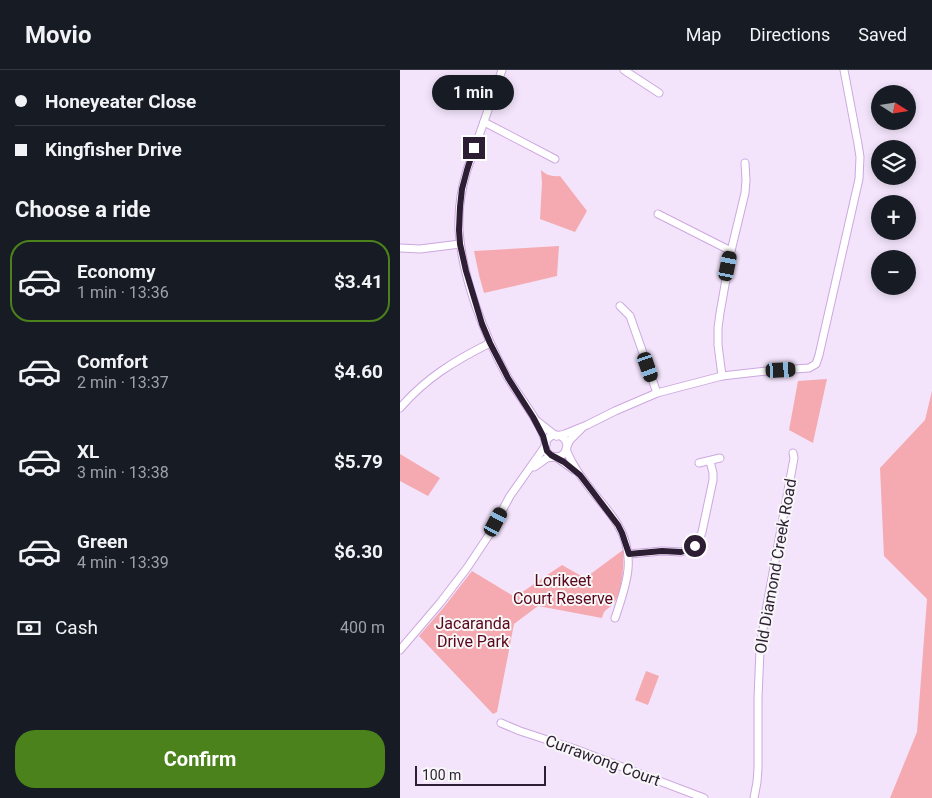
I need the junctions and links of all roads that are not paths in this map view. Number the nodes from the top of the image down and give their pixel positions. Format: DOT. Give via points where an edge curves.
graph roads {
  1 [pos="502,70"];
  2 [pos="624,70"];
  3 [pos="844,70"];
  4 [pos="659,93"];
  5 [pos="484,122"];
  6 [pos="556,159"];
  7 [pos="745,163"];
  8 [pos="658,214"];
  9 [pos="460,244"];
  10 [pos="400,248"];
  11 [pos="732,251"];
  12 [pos="620,306"];
  13 [pos="490,343"];
  14 [pos="722,376"];
  15 [pos="657,393"];
  16 [pos="400,408"];
  17 [pos="533,417"];
  18 [pos="587,425"];
  19 [pos="557,436"];
  20 [pos="546,445"];
  21 [pos="567,447"];
  22 [pos="793,453"];
  23 [pos="555,457"];
  24 [pos="720,458"];
  25 [pos="710,461"];
  26 [pos="699,463"];
  27 [pos="527,472"];
  28 [pos="580,475"];
  29 [pos="629,554"];
  30 [pos="615,618"];
  31 [pos="400,650"];
  32 [pos="501,723"];
  33 [pos="704,798"];
  34 [pos="754,798"];
  1 -- 5 [label="street"];
  2 -- 4 [label="street"];
  3 -- 14 [label="street" via="860,168 816,364"];
  5 -- 6 [label="street"];
  5 -- 9 [label="street" via="462,189"];
  7 -- 11 [label="street" via="745,193"];
  8 -- 11 [label="street"];
  9 -- 10 [label="street"];
  9 -- 13 [label="street" via="471,289"];
  11 -- 14 [label="street" via="718,328"];
  12 -- 15 [label="street" via="630,316"];
  13 -- 16 [label="street" via="440,370"];
  13 -- 17 [label="street"];
  14 -- 15 [label="street"];
  15 -- 18 [label="street"];
  17 -- 19 [label="street"];
  17 -- 20 [label="street"];
  18 -- 19 [label="street"];
  18 -- 21 [label="street"];
  19 -- 20 [label="street" via="549,438"];
  19 -- 21 [label="street" via="563,438"];
  20 -- 23 [label="street" via="547,451"];
  20 -- 27 [label="street"];
  21 -- 23 [label="street" via="564,454"];
  21 -- 28 [label="street"];
  22 -- 34 [label="street, Old Diamond Creek Road" via="760,650 758,768"];
  23 -- 27 [label="street" via="547,458"];
  23 -- 28 [label="street"];
  24 -- 25 [label="street"];
  25 -- 26 [label="street"];
  25 -- 29 [label="street" via="713,480 698,543 685,551"];
  27 -- 31 [label="street" via="467,568"];
  28 -- 29 [label="street" via="618,525"];
  29 -- 30 [label="street" via="626,582"];
  32 -- 33 [label="street, Currawong Court"];
}
